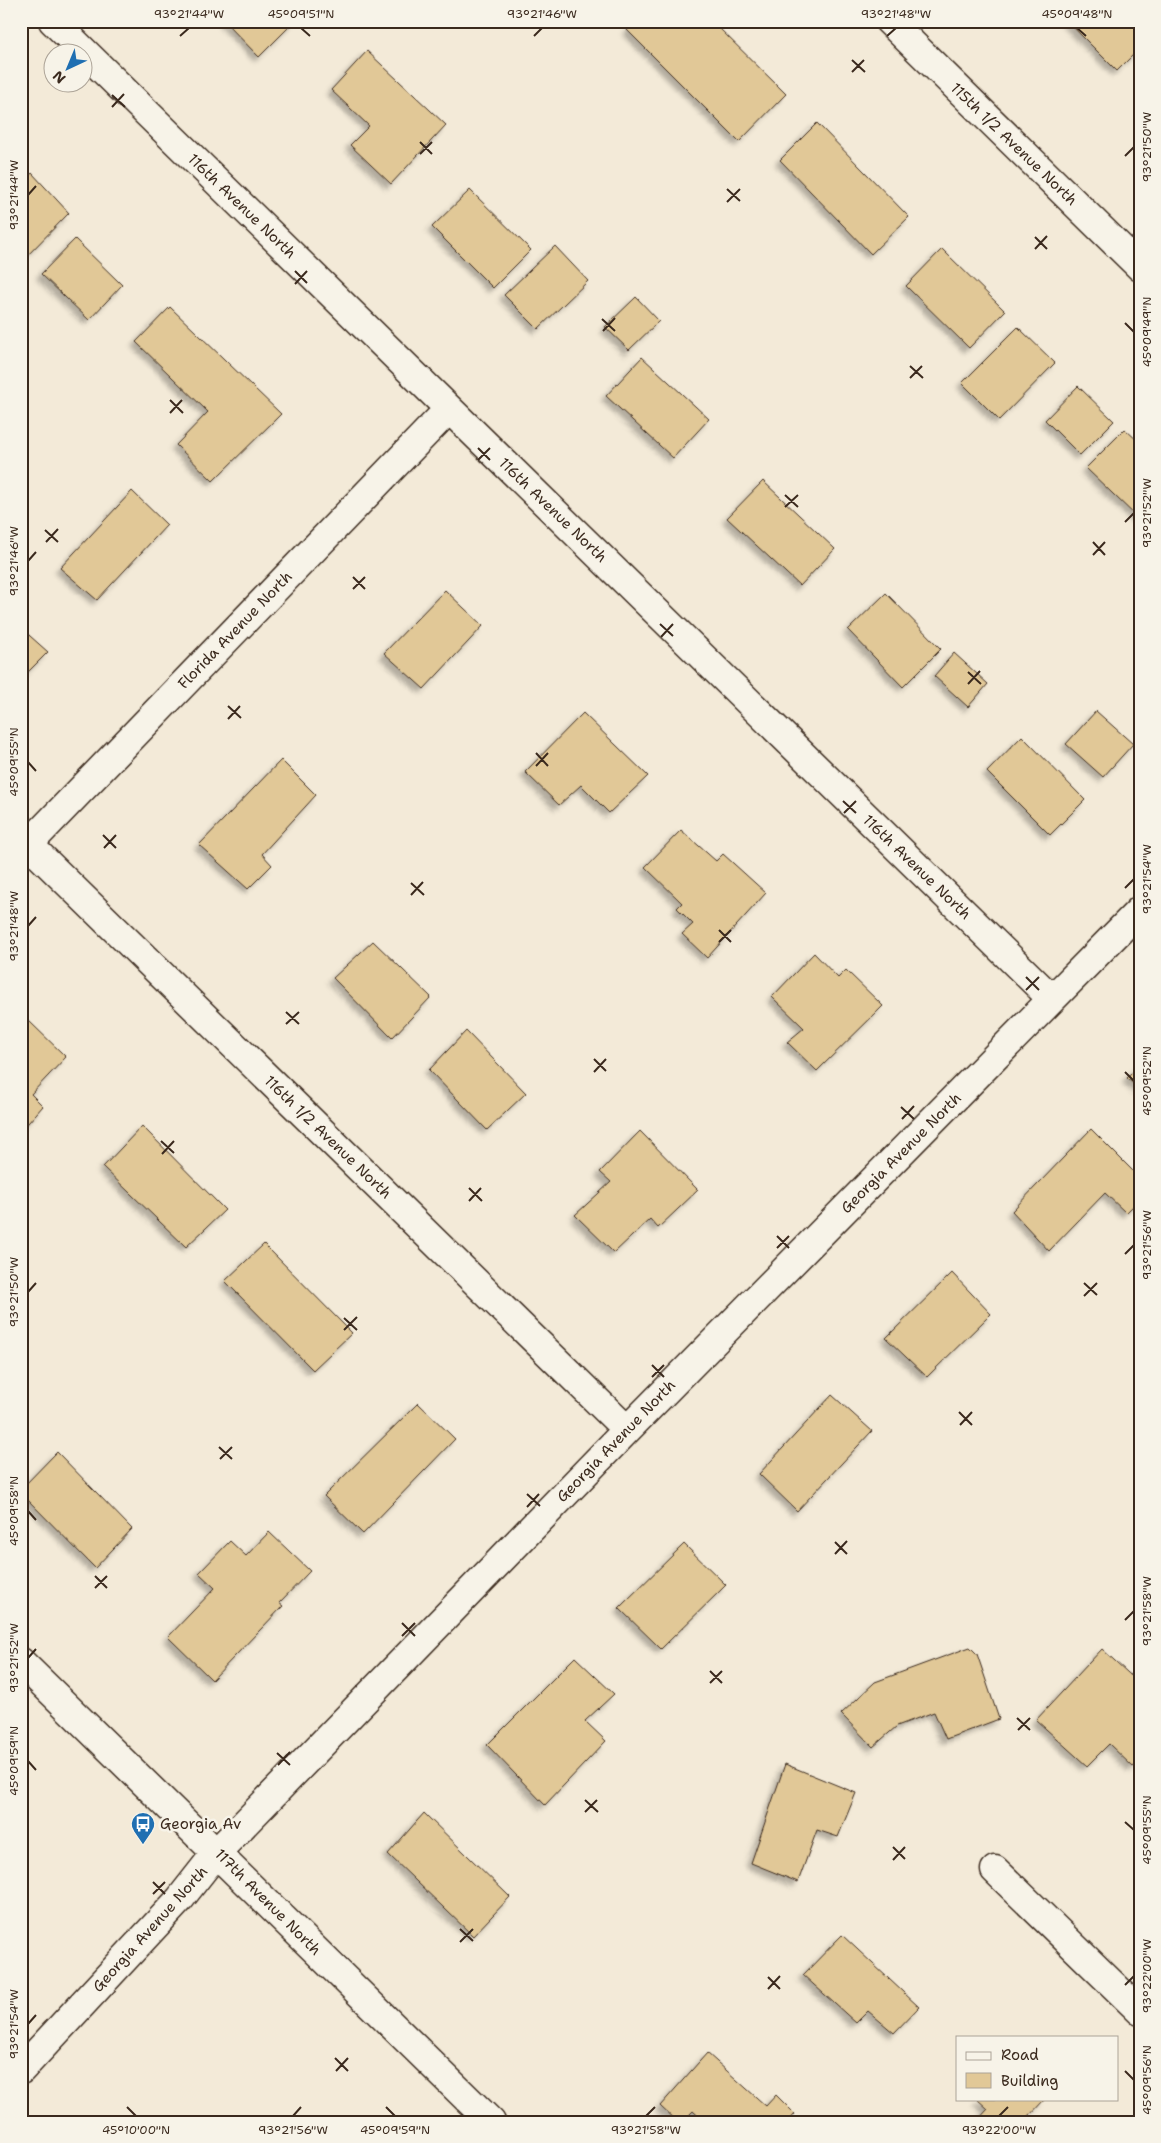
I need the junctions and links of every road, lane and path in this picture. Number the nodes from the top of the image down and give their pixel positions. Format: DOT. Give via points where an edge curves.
graph roads {
  1 [pos="53,21"];
  2 [pos="889,21"];
  3 [pos="1140,267"];
  4 [pos="449,408"];
  5 [pos="25,848"];
  6 [pos="1140,910"];
  7 [pos="1052,999"];
  8 [pos="627,1430"];
  9 [pos="21,1662"];
  10 [pos="217,1852"];
  11 [pos="995,1870"];
  12 [pos="1140,2011"];
  13 [pos="21,2070"];
  14 [pos="491,2122"];
  1 -- 4 [label="street, 116th Avenue North"];
  2 -- 3 [label="street, 115th 1/2 Avenue North"];
  4 -- 5 [label="street, Florida Avenue North"];
  4 -- 7 [label="street, 116th Avenue North"];
  5 -- 8 [label="street, 116th 1/2 Avenue North"];
  6 -- 7 [label="street, Georgia Avenue North"];
  7 -- 8 [label="street, Georgia Avenue North"];
  8 -- 10 [label="street, Georgia Avenue North"];
  9 -- 10 [label="street, 117th Avenue North"];
  10 -- 13 [label="street, Georgia Avenue North" via="180,1899"];
  10 -- 14 [label="street, 117th Avenue North"];
  11 -- 12 [label="street"];
}
